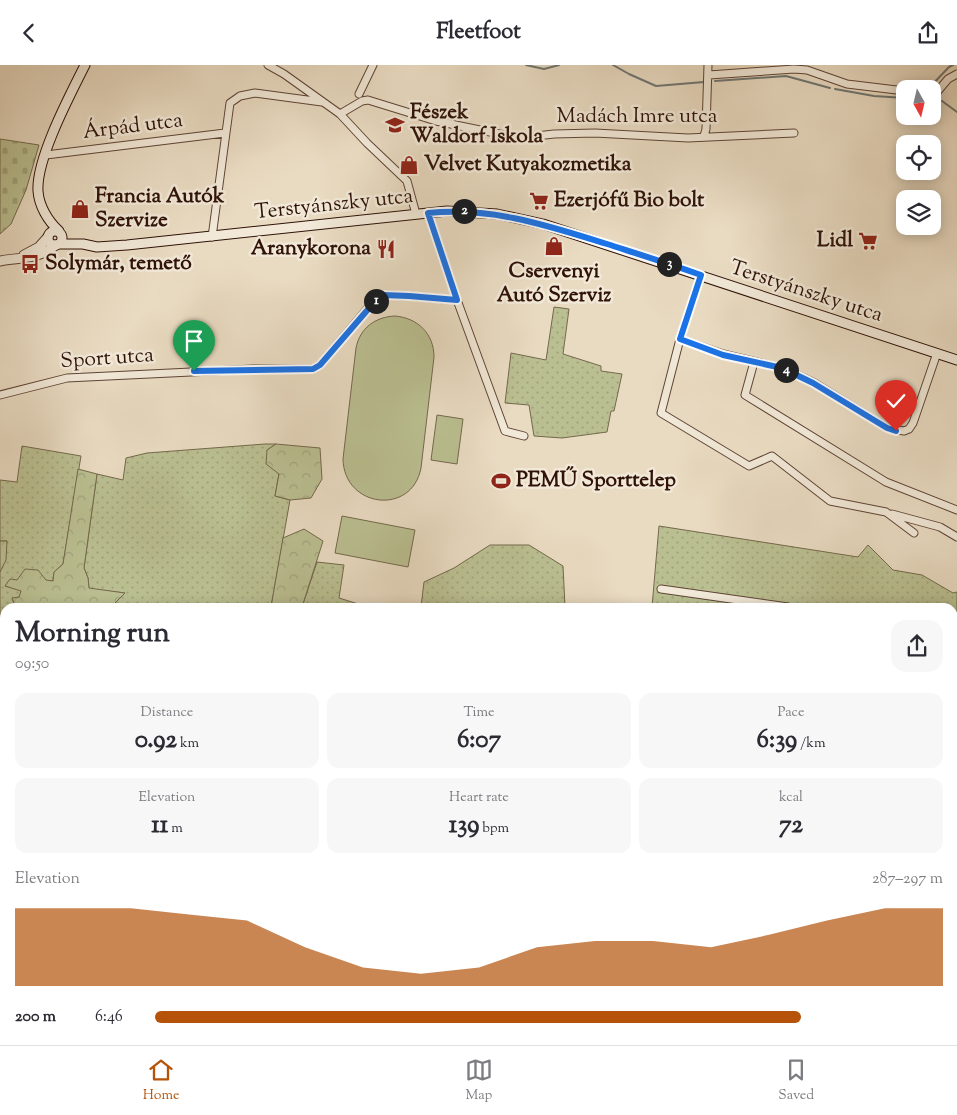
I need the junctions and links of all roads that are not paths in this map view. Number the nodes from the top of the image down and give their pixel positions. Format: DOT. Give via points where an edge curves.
graph roads {
  1 [pos="85,65"];
  2 [pos="268,65"];
  3 [pos="373,65"];
  4 [pos="708,65"];
  5 [pos="957,74"];
  6 [pos="709,75"];
  7 [pos="941,87"];
  8 [pos="896,90"];
  9 [pos="359,94"];
  10 [pos="322,102"];
  11 [pos="340,114"];
  12 [pos="225,133"];
  13 [pos="794,133"];
  14 [pos="704,136"];
  15 [pos="46,155"];
  16 [pos="45,213"];
  17 [pos="428,213"];
  18 [pos="416,214"];
  19 [pos="60,233"];
  20 [pos="48,235"];
  21 [pos="212,237"];
  22 [pos="83,244"];
  23 [pos="58,245"];
  24 [pos="7,260"];
  25 [pos="701,275"];
  26 [pos="457,300"];
  27 [pos="680,339"];
  28 [pos="937,353"];
  29 [pos="957,360"];
  30 [pos="754,362"];
  31 [pos="0,395"];
  32 [pos="524,436"];
  33 [pos="957,510"];
  34 [pos="886,513"];
  35 [pos="914,533"];
  36 [pos="957,537"];
  37 [pos="660,589"];
  38 [pos="760,603"];
  1 -- 15 [label="main road"];
  2 -- 10 [label="street"];
  3 -- 9 [label="street"];
  4 -- 6 [label="street"];
  5 -- 7 [label="street"];
  6 -- 8 [label="street" via="794,69 847,84"];
  6 -- 14 [label="street"];
  10 -- 11 [label="street"];
  10 -- 12 [label="street" via="255,93 240,96 230,103"];
  11 -- 14 [label="street, Madách Imre utca" via="368,100 436,121 519,138 554,133"];
  11 -- 18 [label="street" via="408,181"];
  12 -- 15 [label="street, Árpád utca"];
  12 -- 21 [label="street"];
  13 -- 14 [label="street, Madách Imre utca"];
  15 -- 16 [label="main road" via="38,190"];
  16 -- 19 [label="main road"];
  16 -- 20 [label="main road"];
  17 -- 18 [label="main road, Terstyánszky utca"];
  17 -- 25 [label="main road, Terstyánszky utca" via="474,211 523,219"];
  17 -- 26 [label="street"];
  18 -- 21 [label="main road, Terstyánszky utca"];
  19 -- 20 [label="main road" via="52,231"];
  19 -- 22 [label="main road, Terstyánszky utca"];
  19 -- 23 [label="main road" via="62,241"];
  20 -- 23 [label="main road" via="50,243"];
  20 -- 24 [label="main road" via="39,247"];
  21 -- 22 [label="main road, Terstyánszky utca" via="109,247"];
  22 -- 23 [label="main road, Terstyánszky utca"];
  23 -- 24 [label="main road" via="32,258"];
  25 -- 27 [label="street"];
  25 -- 28 [label="main road, Terstyánszky utca"];
  26 -- 31 [label="street, Sport utca" via="383,295 313,369 67,377"];
  26 -- 32 [label="street" via="505,431"];
  27 -- 30 [label="street" via="723,355"];
  27 -- 34 [label="street" via="661,413 749,466 772,456 830,501"];
  28 -- 29 [label="main road, Terstyánszky utca"];
  28 -- 30 [label="street" via="913,423 904,431 887,428 782,368"];
  30 -- 33 [label="street" via="745,395 886,482"];
  34 -- 35 [label="street"];
  34 -- 36 [label="street" via="940,527"];
  37 -- 38 [label="street"];
}
